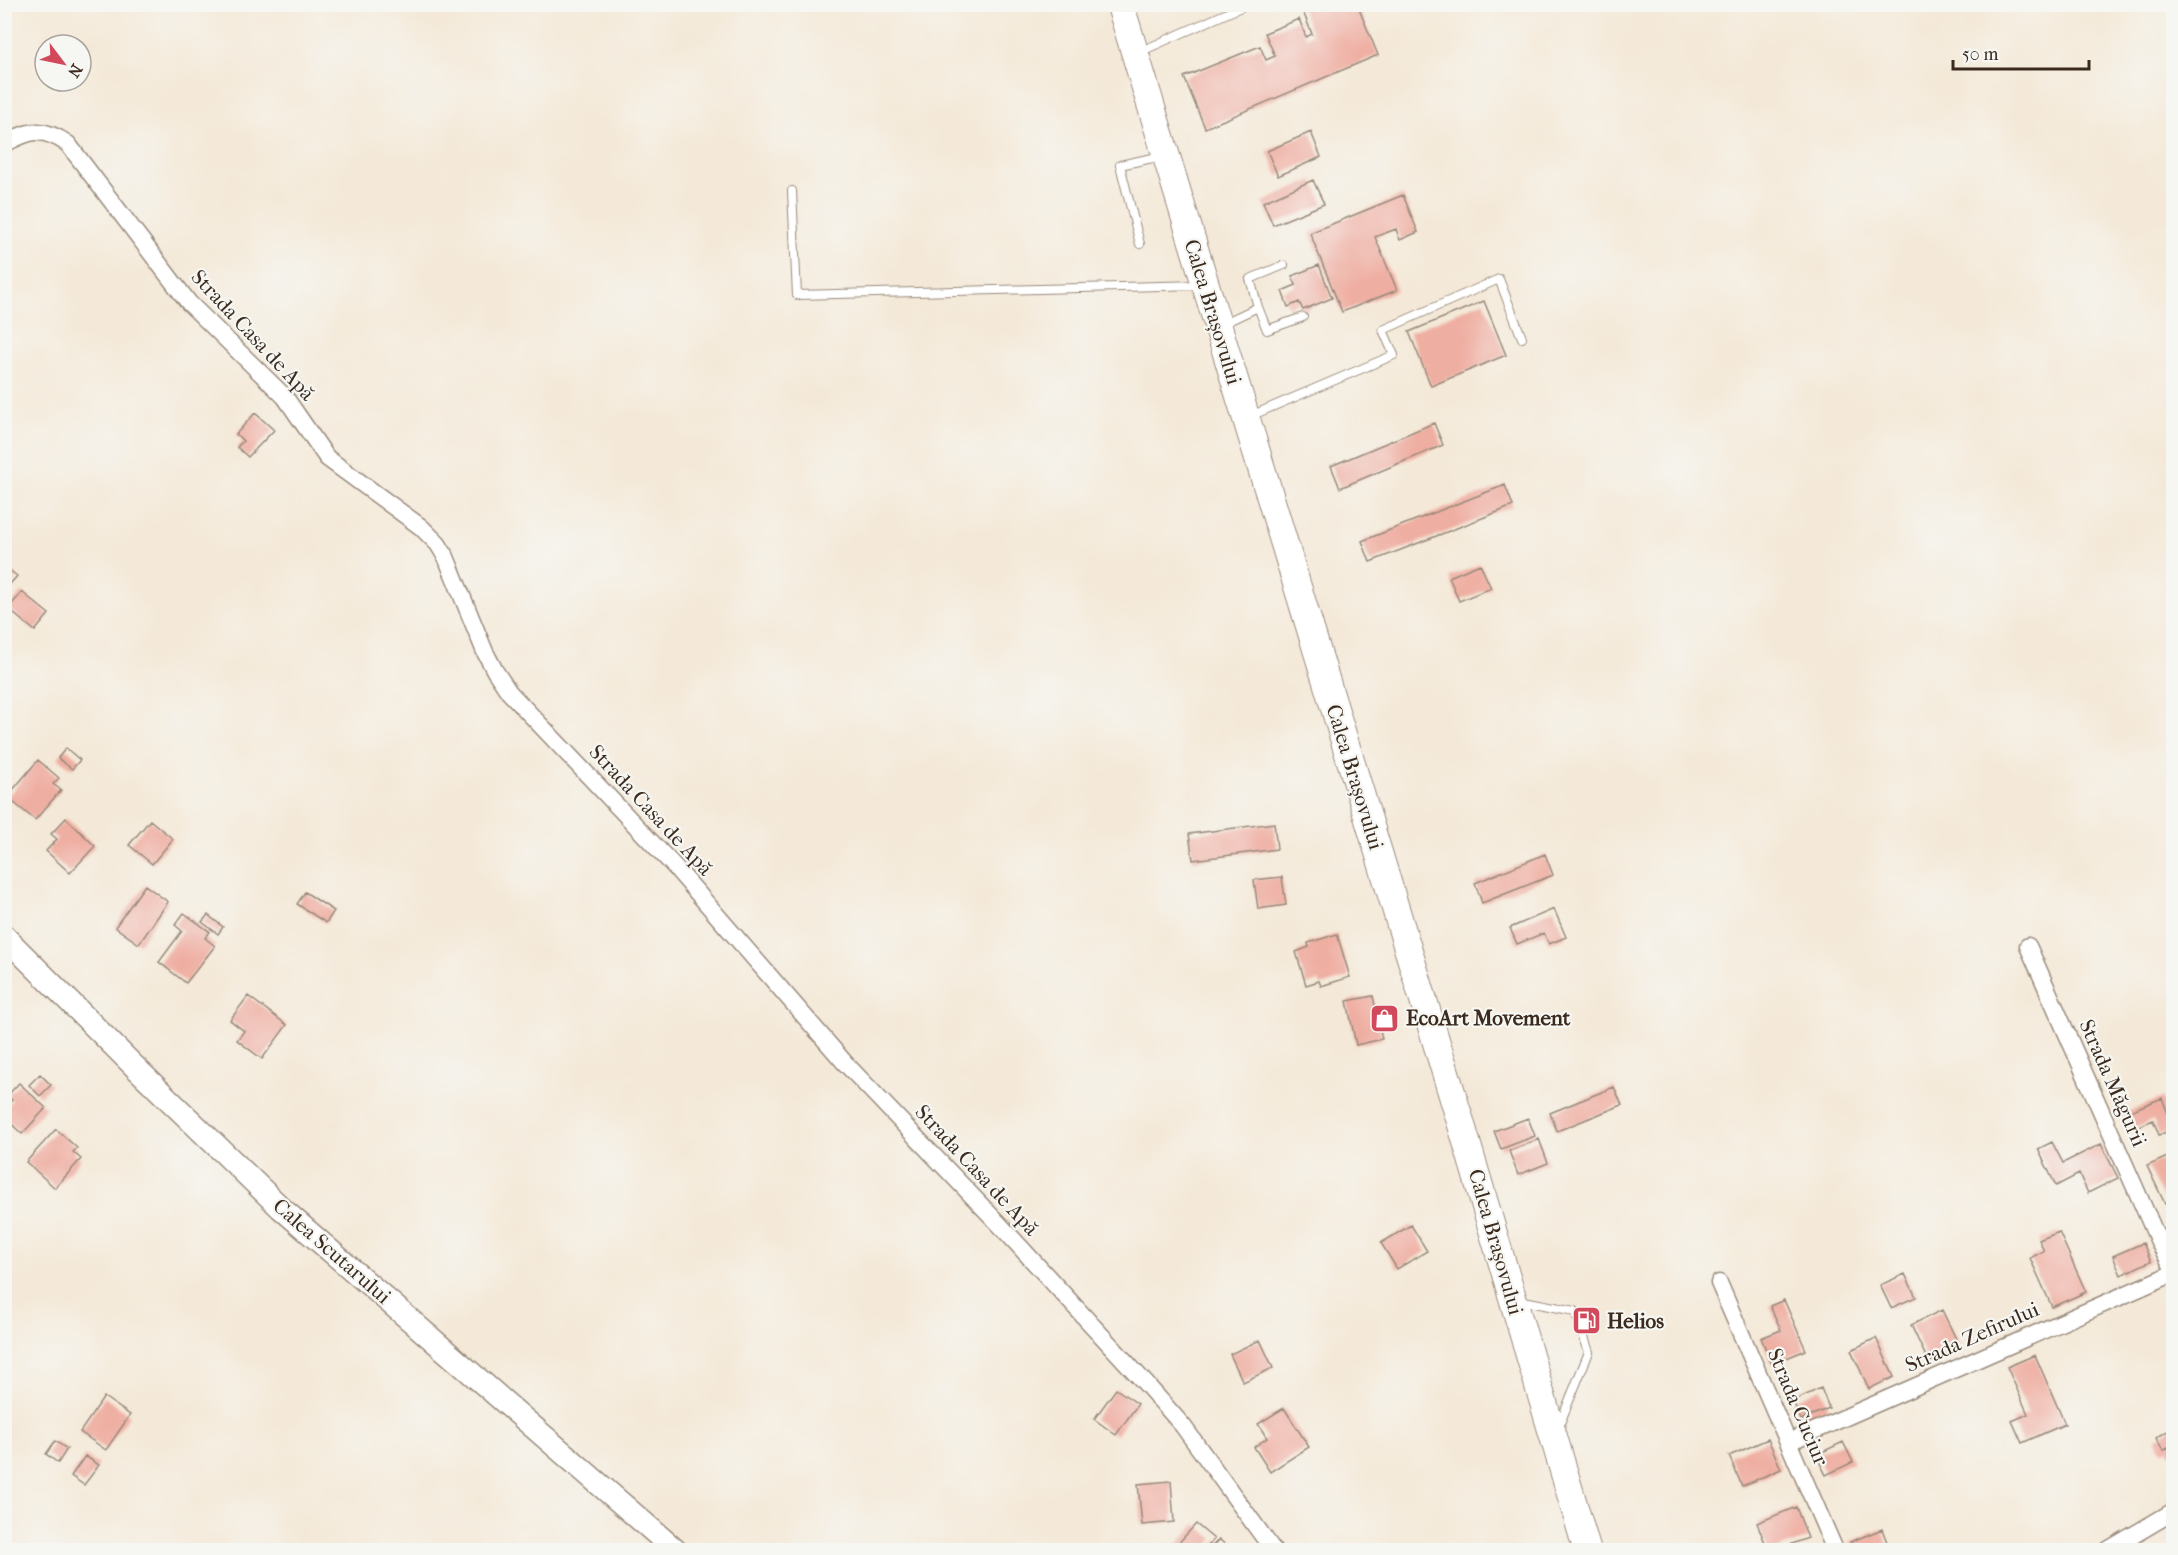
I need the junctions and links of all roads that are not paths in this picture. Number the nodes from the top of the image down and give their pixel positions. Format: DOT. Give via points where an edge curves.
graph roads {
  1 [pos="1120,4"];
  2 [pos="1241,7"];
  3 [pos="1135,54"];
  4 [pos="4,144"];
  5 [pos="1165,155"];
  6 [pos="792,190"];
  7 [pos="1140,244"];
  8 [pos="1284,265"];
  9 [pos="1204,285"];
  10 [pos="1258,307"];
  11 [pos="1303,317"];
  12 [pos="1217,326"];
  13 [pos="1522,338"];
  14 [pos="1245,418"];
  15 [pos="4,936"];
  16 [pos="2028,946"];
  17 [pos="2174,1272"];
  18 [pos="1719,1283"];
  19 [pos="1512,1299"];
  20 [pos="1554,1439"];
  21 [pos="1789,1442"];
  22 [pos="2174,1511"];
  23 [pos="675,1551"];
  24 [pos="1273,1551"];
  25 [pos="1587,1551"];
  26 [pos="1835,1551"];
  27 [pos="2108,1551"];
  1 -- 3 [label="highway, Calea Brașovului"];
  2 -- 3 [label="lane"];
  3 -- 5 [label="highway, Calea Brașovului"];
  4 -- 24 [label="street, Strada Casa de Apă" via="34,131 52,134 68,144 194,308 285,397 327,458 430,534 446,557 485,652 510,692 675,867 845,1063 1154,1393 1220,1475"];
  5 -- 7 [label="lane" via="1120,165"];
  5 -- 9 [label="highway, Calea Brașovului"];
  6 -- 9 [label="lane" via="797,295"];
  8 -- 10 [label="lane" via="1250,279"];
  9 -- 12 [label="highway, Calea Brașovului"];
  10 -- 11 [label="lane" via="1267,330"];
  10 -- 12 [label="lane"];
  12 -- 14 [label="highway, Calea Brașovului"];
  13 -- 14 [label="lane" via="1499,279 1383,330 1394,355"];
  14 -- 19 [label="highway, Calea Brașovului"];
  15 -- 23 [label="main road, Calea Scutarului" via="281,1208"];
  16 -- 17 [label="street, Strada Măgurii"];
  17 -- 21 [label="street, Strada Zefirului"];
  18 -- 21 [label="street, Strada Cuciur"];
  19 -- 20 [label="highway, Calea Brașovului"];
  19 -- 20 [label="lane" via="1575,1311 1589,1352"];
  20 -- 25 [label="highway, Calea Brașovului"];
  21 -- 26 [label="street, Strada Cuciur"];
  22 -- 27 [label="street"];
}
